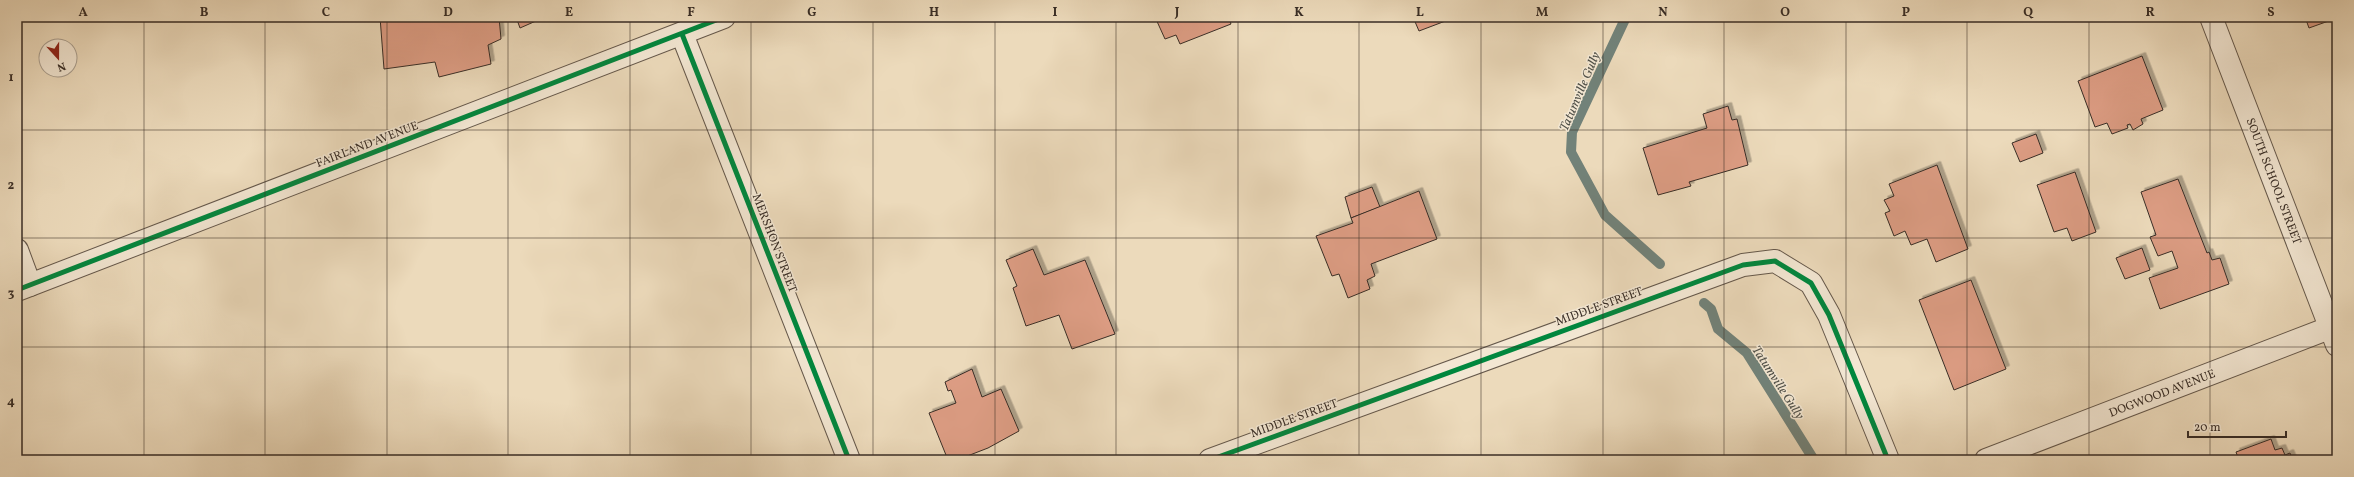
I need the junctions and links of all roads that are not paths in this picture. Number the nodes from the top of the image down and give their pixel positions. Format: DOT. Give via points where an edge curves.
graph roads {
  1 [pos="724,17"];
  2 [pos="2211,17"];
  3 [pos="682,34"];
  4 [pos="17,250"];
  5 [pos="24,288"];
  6 [pos="2335,333"];
  7 [pos="849,460"];
  8 [pos="1210,460"];
  9 [pos="1888,460"];
  10 [pos="1986,460"];
  1 -- 3 [label="street, FAIRLAND AVENUE"];
  2 -- 6 [label="street, SOUTH SCHOOL STREET"];
  3 -- 5 [label="street, FAIRLAND AVENUE"];
  3 -- 7 [label="street, MERSHON STREET"];
  4 -- 5 [label="street"];
  6 -- 10 [label="street, DOGWOOD AVENUE"];
  8 -- 9 [label="street, MIDDLE STREET" via="1742,265 1775,261 1811,283 1829,315"];
}
